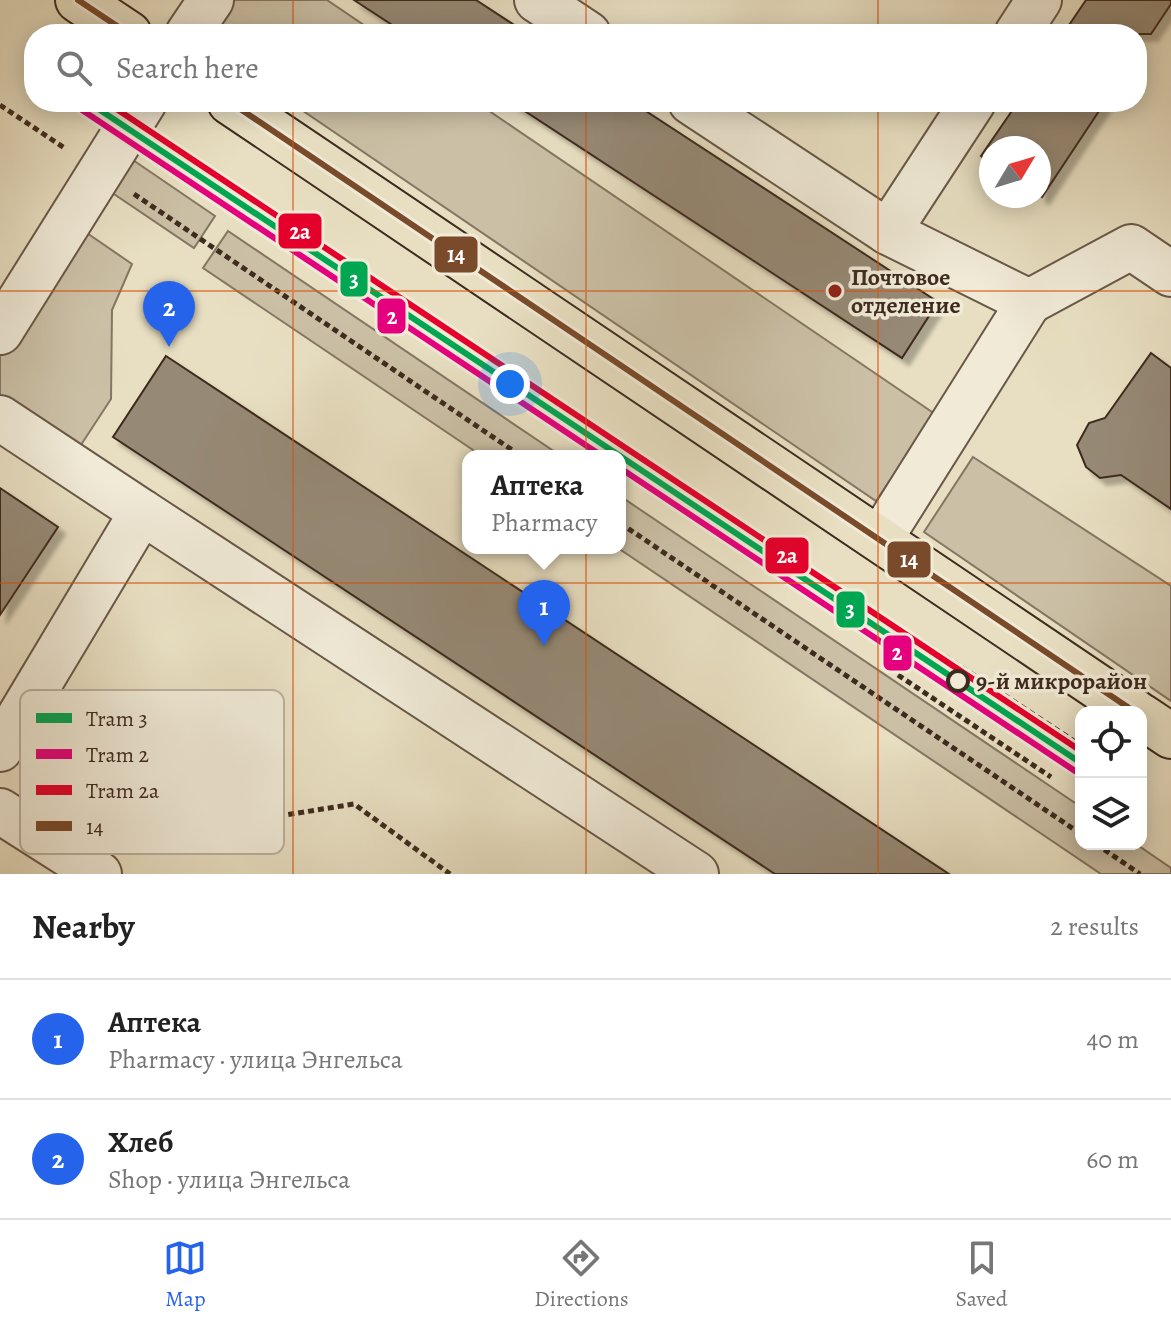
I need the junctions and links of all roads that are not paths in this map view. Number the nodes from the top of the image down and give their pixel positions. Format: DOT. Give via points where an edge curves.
graph roads {
  1 [pos="78,0"];
  2 [pos="211,0"];
  3 [pos="537,0"];
  4 [pos="1039,0"];
  5 [pos="114,24"];
  6 [pos="195,24"];
  7 [pos="573,24"];
  8 [pos="1023,24"];
  9 [pos="138,112"];
  10 [pos="245,112"];
  11 [pos="706,112"];
  12 [pos="966,112"];
  13 [pos="888,232"];
  14 [pos="1171,274"];
  15 [pos="1029,302"];
  16 [pos="0,332"];
  17 [pos="0,418"];
  18 [pos="142,512"];
  19 [pos="880,539"];
  20 [pos="35,690"];
  21 [pos="1126,706"];
  22 [pos="20,716"];
  23 [pos="1147,720"];
  24 [pos="1171,736"];
  25 [pos="0,749"];
  26 [pos="0,811"];
  27 [pos="20,824"];
  28 [pos="68,854"];
  29 [pos="90,868"];
  30 [pos="696,874"];
  1 -- 5 [label="main road"];
  2 -- 6 [label="lane"];
  3 -- 7 [label="lane"];
  4 -- 8 [label="lane"];
  9 -- 16 [label="lane"];
  10 -- 19 [label="main road"];
  11 -- 13 [label="lane"];
  12 -- 13 [label="lane"];
  13 -- 15 [label="lane"];
  14 -- 15 [label="lane" via="1131,247"];
  15 -- 19 [label="lane"];
  17 -- 18 [label="lane"];
  18 -- 20 [label="lane"];
  18 -- 30 [label="lane"];
  19 -- 21 [label="main road"];
  22 -- 25 [label="lane"];
  23 -- 24 [label="main road"];
  26 -- 27 [label="lane"];
  28 -- 29 [label="lane"];
}
